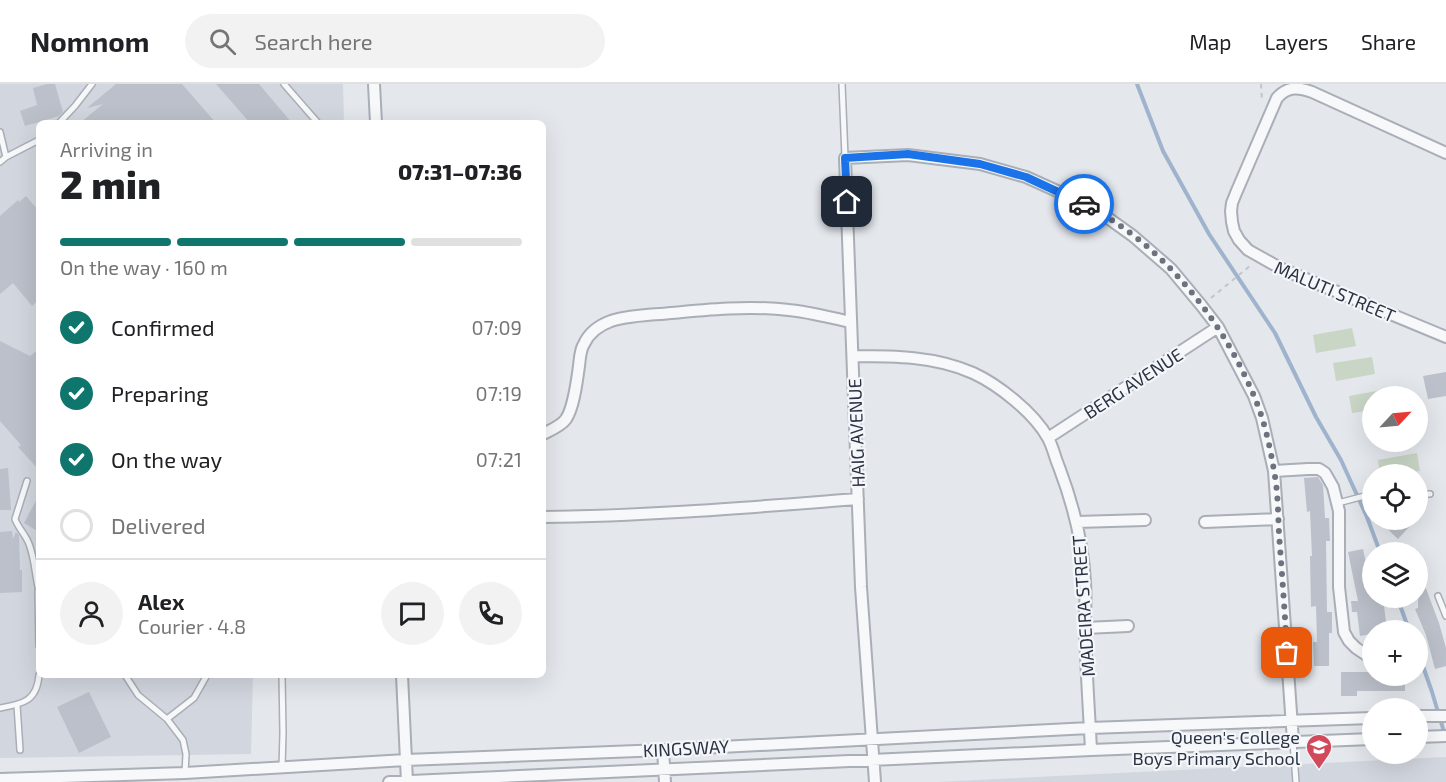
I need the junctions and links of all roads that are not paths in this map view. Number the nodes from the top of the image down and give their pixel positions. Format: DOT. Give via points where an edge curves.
graph roads {
  1 [pos="92,84"];
  2 [pos="284,84"];
  3 [pos="374,84"];
  4 [pos="842,84"];
  5 [pos="62,120"];
  6 [pos="315,120"];
  7 [pos="376,120"];
  8 [pos="0,132"];
  9 [pos="36,142"];
  10 [pos="1446,153"];
  11 [pos="6,157"];
  12 [pos="845,158"];
  13 [pos="0,162"];
  14 [pos="851,322"];
  15 [pos="1218,327"];
  16 [pos="1446,337"];
  17 [pos="853,356"];
  18 [pos="546,432"];
  19 [pos="1048,438"];
  20 [pos="1274,471"];
  21 [pos="27,481"];
  22 [pos="1362,496"];
  23 [pos="858,499"];
  24 [pos="1341,502"];
  25 [pos="546,517"];
  26 [pos="1278,519"];
  27 [pos="1145,520"];
  28 [pos="1077,522"];
  29 [pos="1205,522"];
  30 [pos="36,574"];
  31 [pos="1438,596"];
  32 [pos="1446,616"];
  33 [pos="1128,626"];
  34 [pos="1085,627"];
  35 [pos="1362,652"];
  36 [pos="39,678"];
  37 [pos="128,678"];
  38 [pos="205,678"];
  39 [pos="282,678"];
  40 [pos="402,678"];
  41 [pos="17,705"];
  42 [pos="0,708"];
  43 [pos="1428,716"];
  44 [pos="1446,716"];
  45 [pos="1362,718"];
  46 [pos="167,719"];
  47 [pos="1292,720"];
  48 [pos="1090,728"];
  49 [pos="1446,736"];
  50 [pos="1428,737"];
  51 [pos="1362,739"];
  52 [pos="872,740"];
  53 [pos="1293,741"];
  54 [pos="20,750"];
  55 [pos="663,750"];
  56 [pos="1091,750"];
  57 [pos="406,760"];
  58 [pos="874,761"];
  59 [pos="282,767"];
  60 [pos="664,769"];
  61 [pos="185,777"];
  62 [pos="0,779"];
  63 [pos="389,782"];
  64 [pos="407,782"];
  65 [pos="665,782"];
  66 [pos="875,782"];
  67 [pos="1296,782"];
  1 -- 5 [label="lane"];
  2 -- 6 [label="lane"];
  3 -- 7 [label="street"];
  4 -- 12 [label="lane, HAIG AVENUE"];
  8 -- 11 [label="lane"];
  9 -- 11 [label="lane"];
  10 -- 16 [label="street, MALUTI STREET" via="1312,92 1297,87 1287,89 1277,98 1263,128 1231,211 1234,231 1248,250 1282,269"];
  11 -- 13 [label="lane"];
  12 -- 14 [label="street, HAIG AVENUE"];
  12 -- 15 [label="street" via="908,154 980,164 1057,191 1101,213 1133,236 1171,269"];
  14 -- 17 [label="street, HAIG AVENUE"];
  14 -- 18 [label="street" via="756,308 693,310 612,321 601,325 584,344 567,418"];
  15 -- 19 [label="street, BERG AVENUE"];
  15 -- 20 [label="street" via="1254,396"];
  17 -- 19 [label="street, MADEIRA STREET" via="906,357 947,364 974,374 1023,407"];
  17 -- 23 [label="street, HAIG AVENUE"];
  19 -- 28 [label="street, MADEIRA STREET"];
  20 -- 24 [label="street" via="1319,469"];
  20 -- 26 [label="street"];
  21 -- 30 [label="lane" via="15,519 32,551"];
  22 -- 24 [label="lane"];
  23 -- 25 [label="street" via="709,511"];
  23 -- 52 [label="street, HAIG AVENUE"];
  24 -- 35 [label="street" via="1339,587 1344,632"];
  26 -- 29 [label="street"];
  26 -- 47 [label="street"];
  27 -- 28 [label="street"];
  28 -- 34 [label="street, MADEIRA STREET" via="1085,580"];
  31 -- 32 [label="lane"];
  33 -- 34 [label="street"];
  34 -- 48 [label="street, MADEIRA STREET"];
  36 -- 41 [label="lane" via="36,691"];
  37 -- 46 [label="lane" via="138,695"];
  38 -- 46 [label="lane" via="194,699"];
  39 -- 59 [label="lane"];
  40 -- 57 [label="street"];
  41 -- 42 [label="lane"];
  41 -- 54 [label="lane"];
  43 -- 44 [label="street"];
  45 -- 47 [label="street, KINGSWAY"];
  46 -- 61 [label="lane" via="185,746"];
  47 -- 48 [label="street, KINGSWAY"];
  47 -- 53 [label="street"];
  48 -- 52 [label="street, KINGSWAY"];
  48 -- 56 [label="street, MADEIRA STREET"];
  49 -- 50 [label="street"];
  51 -- 53 [label="street, KINGSWAY"];
  52 -- 55 [label="street, KINGSWAY"];
  52 -- 58 [label="street, HAIG AVENUE"];
  53 -- 56 [label="street, KINGSWAY"];
  53 -- 67 [label="lane"];
  55 -- 57 [label="street, KINGSWAY"];
  55 -- 60 [label="street"];
  56 -- 58 [label="street, KINGSWAY"];
  57 -- 59 [label="street, KINGSWAY"];
  57 -- 64 [label="street"];
  58 -- 60 [label="street, KINGSWAY"];
  58 -- 66 [label="street, HAIG AVENUE"];
  59 -- 61 [label="street, KINGSWAY"];
  60 -- 64 [label="street, KINGSWAY"];
  60 -- 65 [label="street"];
  61 -- 62 [label="street, KINGSWAY"];
  63 -- 64 [label="street, KINGSWAY"];
}
